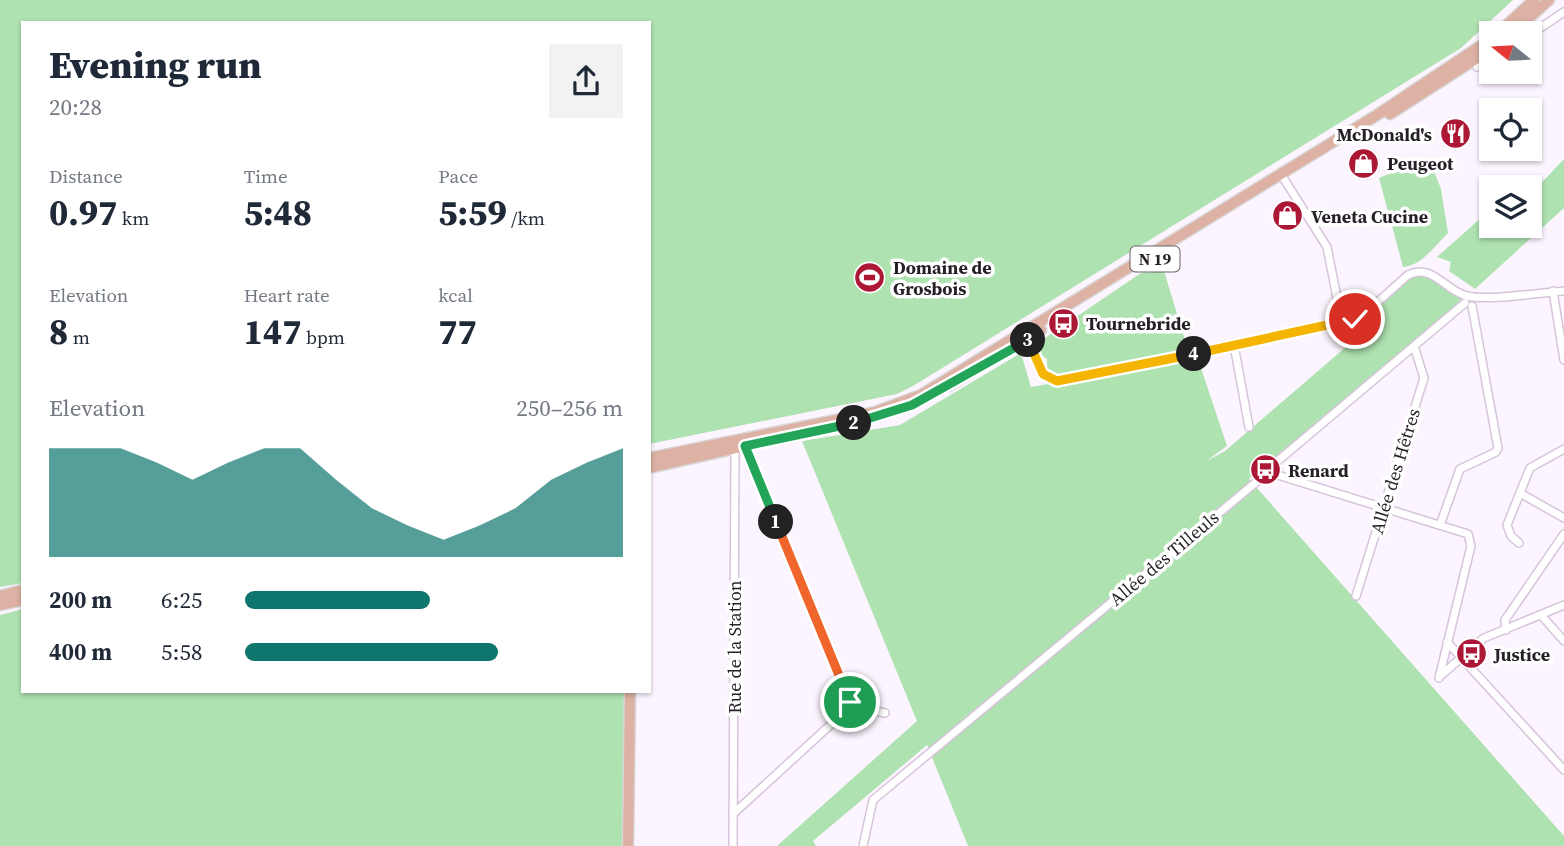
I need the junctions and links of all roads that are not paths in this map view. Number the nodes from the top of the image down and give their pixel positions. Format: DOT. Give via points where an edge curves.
graph roads {
  1 [pos="1534,0"];
  2 [pos="1549,0"];
  3 [pos="1564,12"];
  4 [pos="1511,21"];
  5 [pos="1525,21"];
  6 [pos="1542,27"];
  7 [pos="1479,47"];
  8 [pos="1479,57"];
  9 [pos="1479,66"];
  10 [pos="1476,67"];
  11 [pos="1284,179"];
  12 [pos="1553,291"];
  13 [pos="1564,291"];
  14 [pos="1468,302"];
  15 [pos="1342,323"];
  16 [pos="1025,336"];
  17 [pos="1234,345"];
  18 [pos="1414,346"];
  19 [pos="1564,359"];
  20 [pos="1249,426"];
  21 [pos="740,447"];
  22 [pos="1564,449"];
  23 [pos="651,458"];
  24 [pos="651,468"];
  25 [pos="1268,472"];
  26 [pos="1520,493"];
  27 [pos="1384,507"];
  28 [pos="1564,518"];
  29 [pos="1440,525"];
  30 [pos="1564,534"];
  31 [pos="1519,543"];
  32 [pos="21,591"];
  33 [pos="0,596"];
  34 [pos="1356,596"];
  35 [pos="21,600"];
  36 [pos="0,605"];
  37 [pos="1564,605"];
  38 [pos="1541,615"];
  39 [pos="1506,630"];
  40 [pos="1564,641"];
  41 [pos="1447,642"];
  42 [pos="1462,655"];
  43 [pos="630,693"];
  44 [pos="636,693"];
  45 [pos="851,706"];
  46 [pos="885,713"];
  47 [pos="1564,770"];
  48 [pos="733,814"];
  49 [pos="628,846"];
  50 [pos="634,846"];
  51 [pos="733,846"];
  52 [pos="863,846"];
  1 -- 4 [label="main road"];
  2 -- 5 [label="main road"];
  3 -- 6 [label="street"];
  7 -- 16 [label="main road, N 19"];
  8 -- 11 [label="main road, N 19"];
  9 -- 10 [label="street"];
  11 -- 15 [label="street" via="1327,247"];
  11 -- 16 [label="main road, N 19"];
  12 -- 13 [label="street"];
  12 -- 14 [label="street"];
  12 -- 19 [label="street"];
  14 -- 15 [label="street" via="1429,274 1416,272 1363,314"];
  14 -- 18 [label="street, Allée des Tilleuls"];
  14 -- 29 [label="street" via="1498,448 1460,469"];
  15 -- 17 [label="street"];
  16 -- 17 [label="street" via="1043,374 1057,381"];
  16 -- 21 [label="main road, N 19" via="957,382 896,412"];
  16 -- 23 [label="main road, N 19" via="942,383 884,409"];
  17 -- 20 [label="street"];
  18 -- 25 [label="street, Allée des Tilleuls"];
  18 -- 27 [label="street, Allée des Hêtres" via="1424,378"];
  21 -- 24 [label="main road, N 19"];
  21 -- 45 [label="street"];
  21 -- 48 [label="street, Rue de la Station"];
  22 -- 26 [label="street" via="1530,468"];
  25 -- 27 [label="street"];
  25 -- 52 [label="street, Allée des Tilleuls" via="873,800"];
  26 -- 28 [label="street"];
  26 -- 31 [label="street" via="1507,525"];
  27 -- 29 [label="street"];
  27 -- 34 [label="street, Allée des Hêtres"];
  29 -- 41 [label="street" via="1468,534 1471,546"];
  30 -- 39 [label="street" via="1504,620"];
  32 -- 33 [label="main road"];
  35 -- 36 [label="main road"];
  37 -- 38 [label="street"];
  38 -- 39 [label="street"];
  38 -- 40 [label="street"];
  39 -- 42 [label="street" via="1484,638"];
  41 -- 42 [label="street"];
  41 -- 42 [label="street" via="1439,677"];
  42 -- 47 [label="street"];
  43 -- 49 [label="main road"];
  44 -- 50 [label="main road"];
  45 -- 46 [label="street"];
  45 -- 48 [label="street"];
  48 -- 51 [label="street, Rue de la Station"];
}
